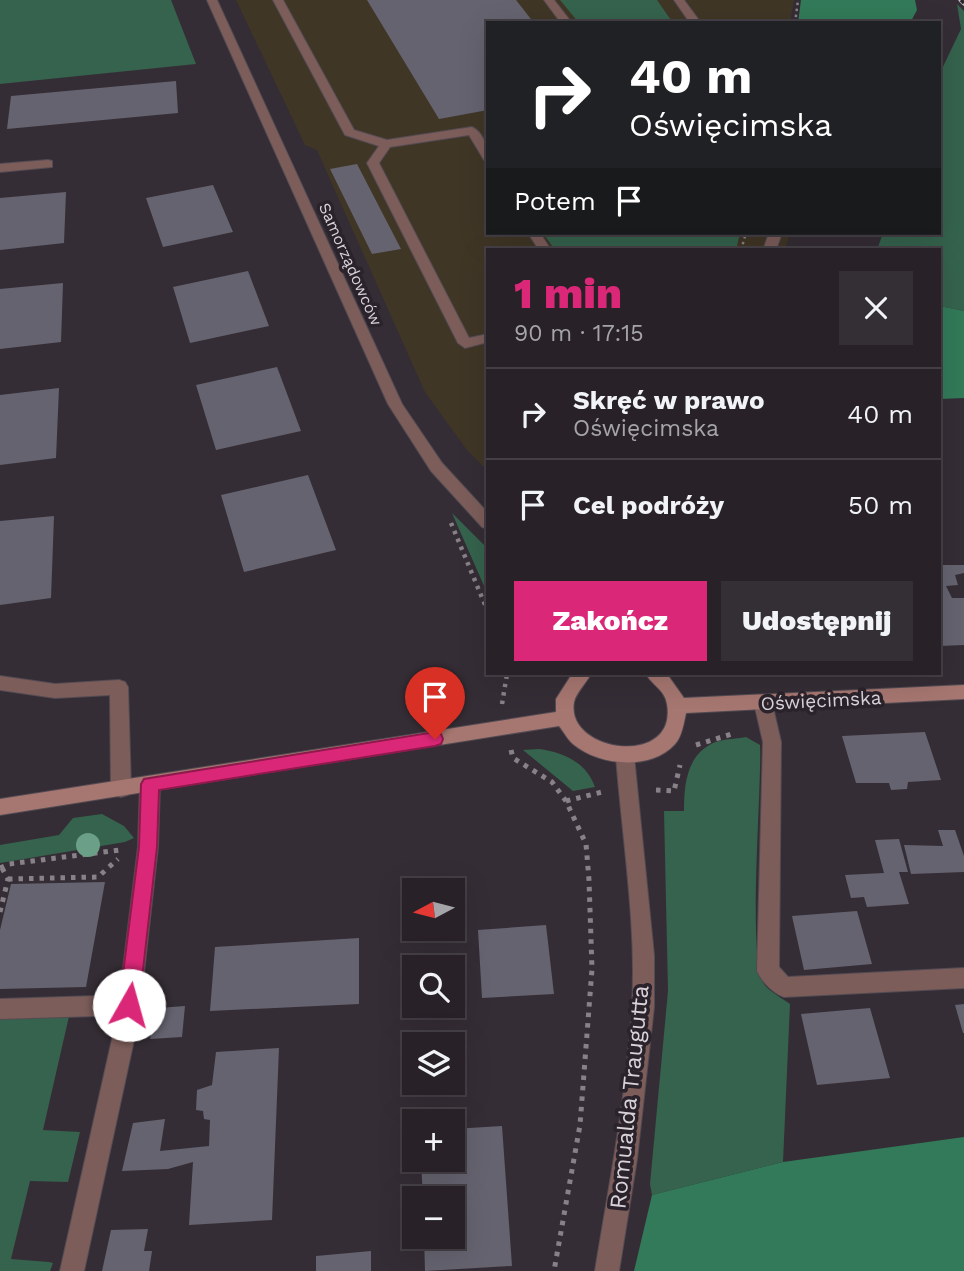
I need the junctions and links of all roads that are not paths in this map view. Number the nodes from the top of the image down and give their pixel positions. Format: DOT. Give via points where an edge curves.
graph roads {
  1 [pos="212,0"];
  2 [pos="278,0"];
  3 [pos="549,0"];
  4 [pos="679,0"];
  5 [pos="565,21"];
  6 [pos="695,21"];
  7 [pos="486,128"];
  8 [pos="472,131"];
  9 [pos="386,144"];
  10 [pos="486,154"];
  11 [pos="48,164"];
  12 [pos="0,168"];
  13 [pos="486,338"];
  14 [pos="486,521"];
  15 [pos="581,675"];
  16 [pos="656,675"];
  17 [pos="0,683"];
  18 [pos="964,692"];
  19 [pos="763,703"];
  20 [pos="678,706"];
  21 [pos="565,718"];
  22 [pos="625,756"];
  23 [pos="150,784"];
  24 [pos="121,789"];
  25 [pos="0,807"];
  26 [pos="964,978"];
  27 [pos="129,1005"];
  28 [pos="0,1009"];
  29 [pos="72,1271"];
  30 [pos="607,1271"];
  1 -- 14 [label="street, Samorządowców" via="395,404 439,473"];
  2 -- 9 [label="street" via="349,132"];
  3 -- 5 [label="street"];
  4 -- 6 [label="street"];
  7 -- 8 [label="street"];
  8 -- 9 [label="street"];
  8 -- 10 [label="street"];
  9 -- 13 [label="street" via="373,163 464,343"];
  11 -- 12 [label="street"];
  15 -- 21 [label="street" via="570,684"];
  16 -- 20 [label="street" via="673,692"];
  17 -- 24 [label="street" via="55,691 119,687"];
  18 -- 19 [label="street, Oświęcimska"];
  19 -- 20 [label="street, Oświęcimska"];
  19 -- 26 [label="street" via="772,742 768,971 784,987"];
  20 -- 22 [label="street" via="671,735 643,754"];
  21 -- 22 [label="street" via="573,733 588,745"];
  21 -- 23 [label="street"];
  22 -- 30 [label="street, Romualda Traugutta" via="643,1007"];
  23 -- 24 [label="street"];
  23 -- 27 [label="street" via="148,847"];
  24 -- 25 [label="street"];
  27 -- 28 [label="street"];
  27 -- 29 [label="street"];
}
